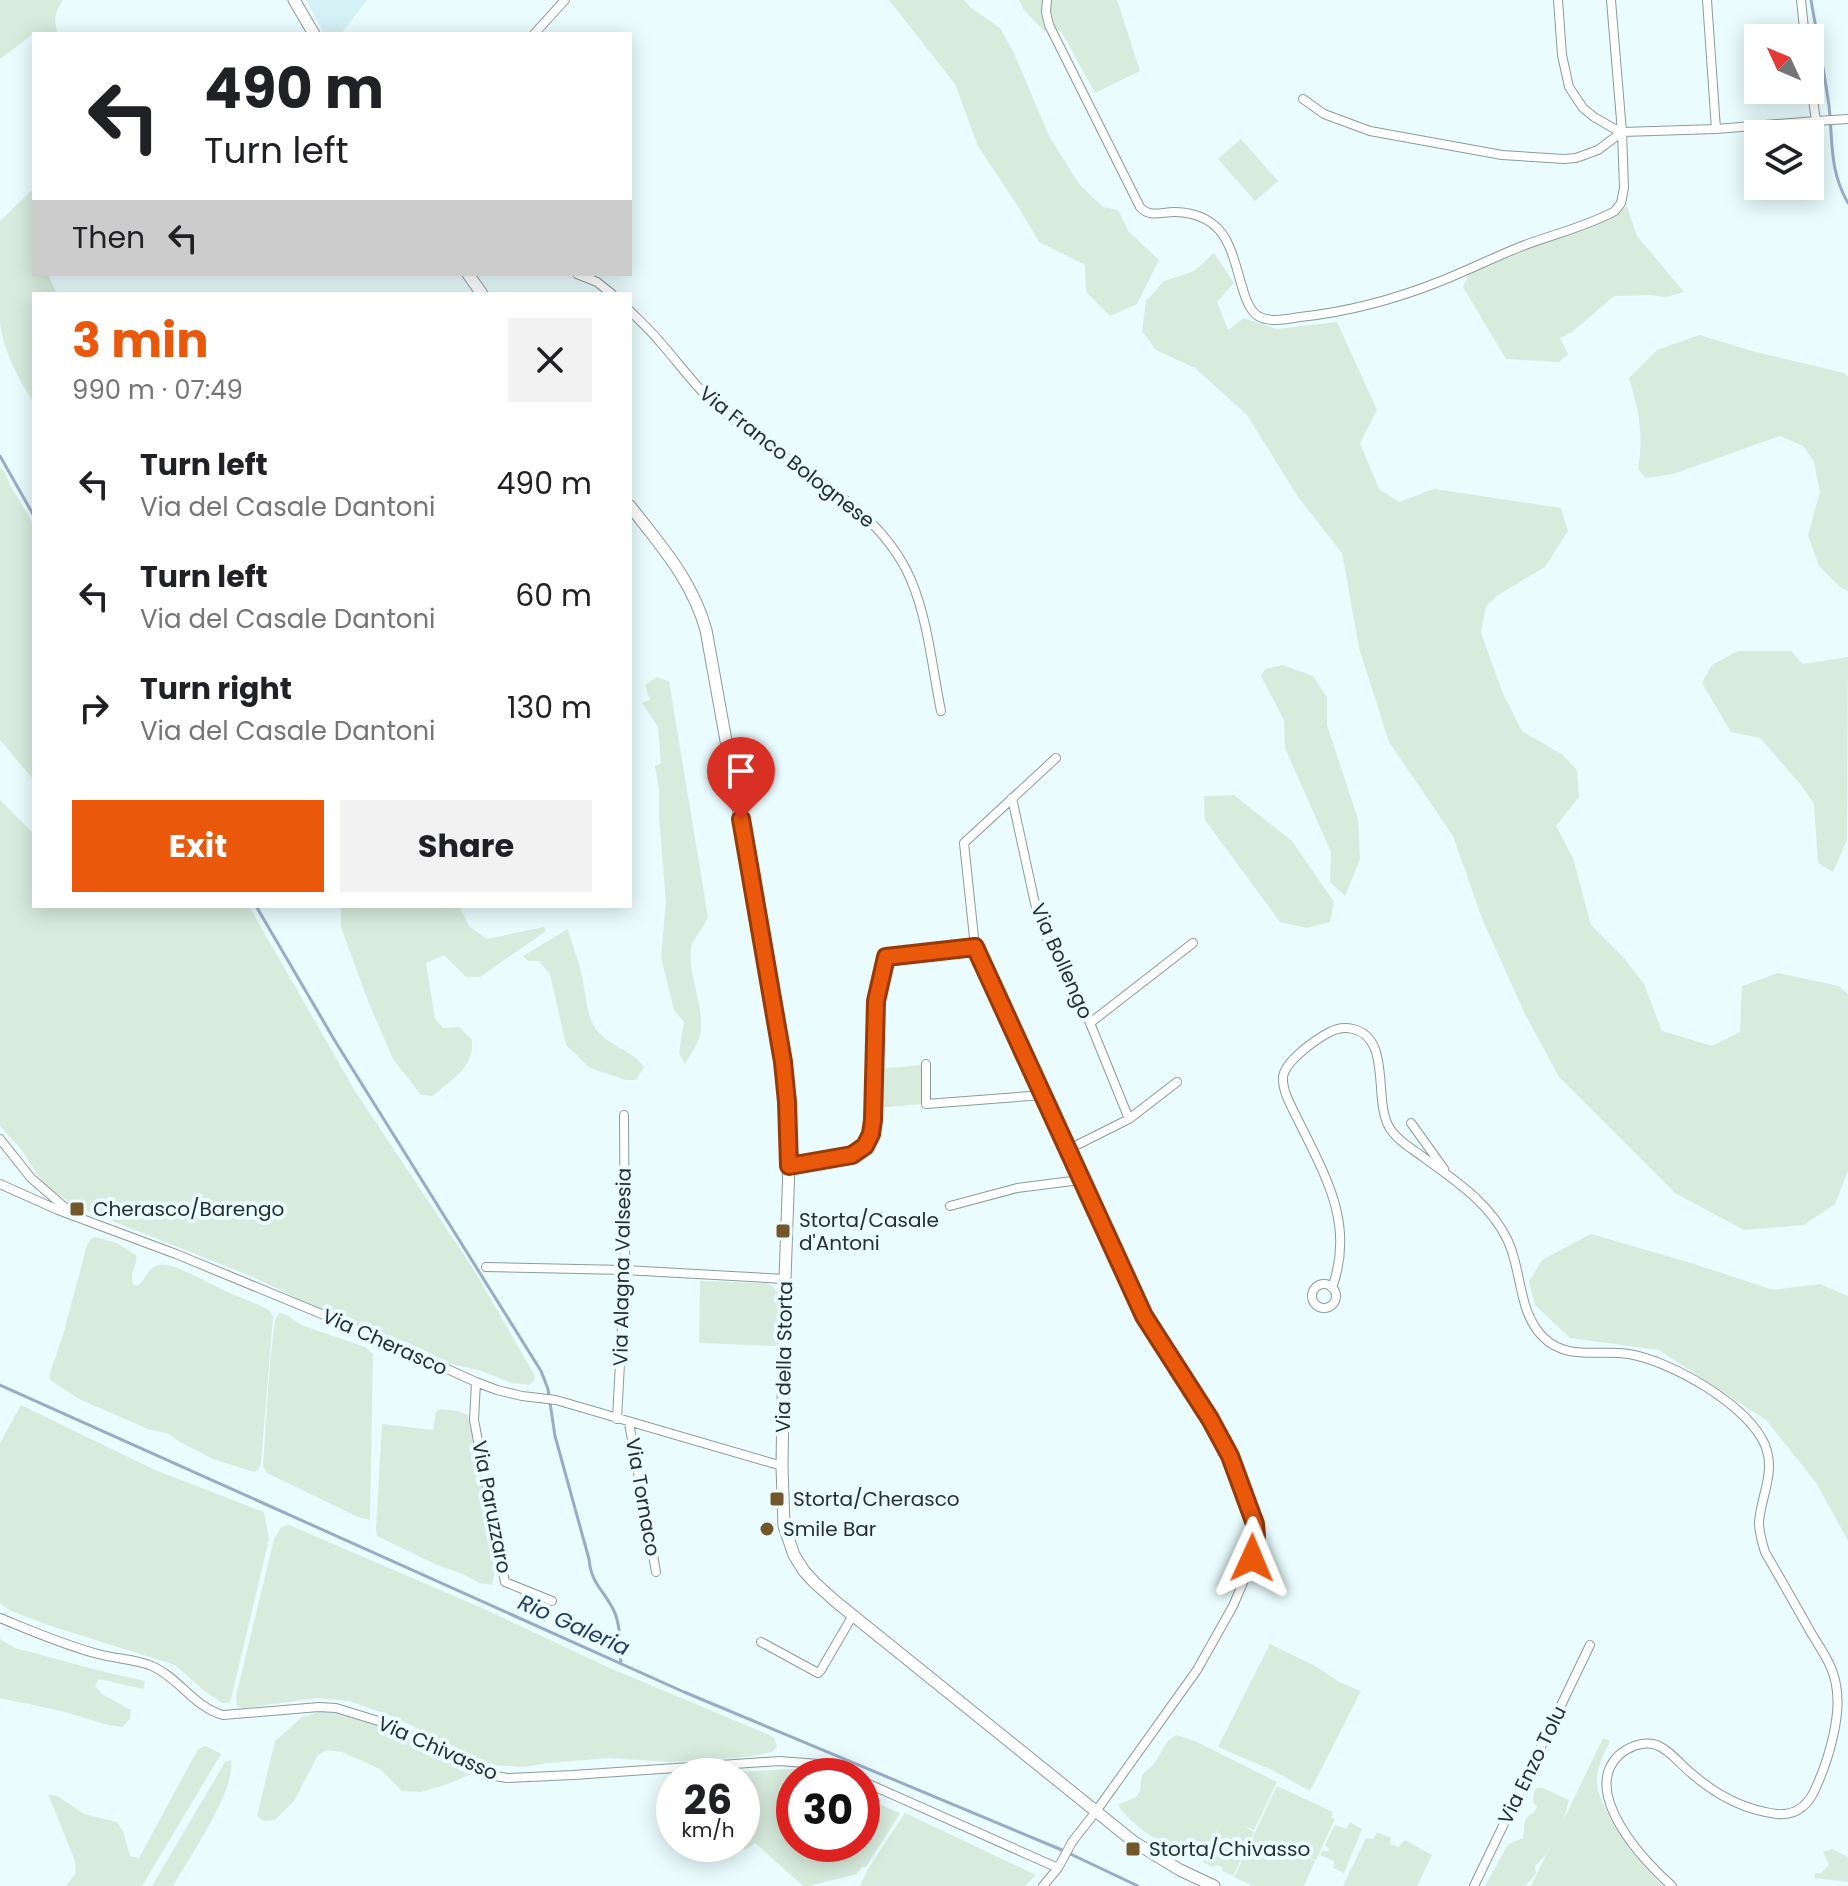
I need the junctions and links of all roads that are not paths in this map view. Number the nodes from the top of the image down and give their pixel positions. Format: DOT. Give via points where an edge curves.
graph roads {
  1 [pos="294,0"];
  2 [pos="565,0"];
  3 [pos="1047,0"];
  4 [pos="1558,0"];
  5 [pos="1611,0"];
  6 [pos="1707,0"];
  7 [pos="1801,0"];
  8 [pos="1804,24"];
  9 [pos="313,32"];
  10 [pos="536,32"];
  11 [pos="1303,99"];
  12 [pos="1744,127"];
  13 [pos="1716,129"];
  14 [pos="1622,132"];
  15 [pos="582,276"];
  16 [pos="610,292"];
  17 [pos="632,313"];
  18 [pos="632,509"];
  19 [pos="941,711"];
  20 [pos="1056,758"];
  21 [pos="1012,798"];
  22 [pos="1193,943"];
  23 [pos="975,947"];
  24 [pos="1090,1023"];
  25 [pos="926,1064"];
  26 [pos="1177,1082"];
  27 [pos="1043,1095"];
  28 [pos="624,1115"];
  29 [pos="1129,1119"];
  30 [pos="1411,1123"];
  31 [pos="0,1139"];
  32 [pos="1067,1150"];
  33 [pos="789,1166"];
  34 [pos="1447,1173"];
  35 [pos="1080,1180"];
  36 [pos="0,1184"];
  37 [pos="950,1206"];
  38 [pos="75,1217"];
  39 [pos="486,1267"];
  40 [pos="625,1270"];
  41 [pos="785,1279"];
  42 [pos="1332,1288"];
  43 [pos="476,1382"];
  44 [pos="617,1419"];
  45 [pos="629,1423"];
  46 [pos="782,1466"];
  47 [pos="656,1572"];
  48 [pos="552,1601"];
  49 [pos="853,1615"];
  50 [pos="0,1618"];
  51 [pos="761,1642"];
  52 [pos="1590,1645"];
  53 [pos="776,1761"];
  54 [pos="880,1789"];
  55 [pos="1097,1810"];
  56 [pos="1058,1868"];
  57 [pos="1043,1886"];
  58 [pos="1214,1886"];
  59 [pos="1474,1886"];
  60 [pos="1672,1886"];
  1 -- 9 [label="main road"];
  2 -- 10 [label="street"];
  3 -- 14 [label="street" via="1049,25 1139,205 1151,214 1191,214 1215,226 1228,243 1247,303 1258,316 1278,320 1329,313 1423,288 1615,211 1624,191"];
  4 -- 14 [label="street" via="1570,91 1591,115"];
  5 -- 14 [label="street"];
  6 -- 13 [label="street"];
  7 -- 8 [label="street"];
  11 -- 14 [label="street" via="1324,114 1364,129 1502,155 1576,158"];
  12 -- 13 [label="street"];
  13 -- 14 [label="street"];
  15 -- 16 [label="street"];
  17 -- 19 [label="street, Via Franco Bolognese" via="727,415 880,530 920,604"];
  18 -- 33 [label="main road, Via della Storta" via="688,584 706,630 777,1023"];
  20 -- 21 [label="street"];
  21 -- 23 [label="street" via="964,843"];
  21 -- 24 [label="street, Via Bollengo" via="1036,910"];
  22 -- 24 [label="street"];
  23 -- 27 [label="street"];
  23 -- 33 [label="street" via="886,957 876,1001 868,1141 852,1155"];
  24 -- 29 [label="street, Via Bollengo"];
  25 -- 27 [label="street" via="926,1104"];
  26 -- 29 [label="street"];
  27 -- 32 [label="street"];
  28 -- 40 [label="street, Via Alagna Valsesia"];
  29 -- 32 [label="street"];
  30 -- 34 [label="street"];
  31 -- 38 [label="street" via="31,1178"];
  32 -- 35 [label="street"];
  33 -- 41 [label="main road, Via della Storta"];
  34 -- 42 [label="street" via="1390,1129 1377,1051 1364,1034 1350,1028 1332,1031 1292,1061 1284,1075 1285,1090 1339,1219 1341,1249"];
  34 -- 60 [label="street" via="1502,1230 1531,1322 1549,1342 1573,1353 1620,1353 1669,1366 1741,1413 1767,1451 1762,1542 1829,1664 1837,1687 1837,1715 1814,1792 1803,1808 1789,1814 1726,1798 1658,1746 1636,1745 1618,1756 1606,1779 1609,1801 1637,1850"];
  35 -- 37 [label="street" via="1017,1188"];
  35 -- 55 [label="street" via="1144,1316 1230,1456 1256,1536 1247,1573 1209,1650"];
  36 -- 38 [label="street, Via Cherasco"];
  38 -- 43 [label="street, Via Cherasco" via="176,1254"];
  39 -- 40 [label="street"];
  40 -- 41 [label="street"];
  40 -- 44 [label="street, Via Alagna Valsesia"];
  41 -- 46 [label="main road, Via della Storta"];
  43 -- 44 [label="street, Via Cherasco"];
  43 -- 48 [label="street, Via Paruzzaro" via="474,1420 505,1582"];
  44 -- 45 [label="street, Via Cherasco"];
  45 -- 46 [label="street, Via Cherasco"];
  45 -- 47 [label="street, Via Tornaco"];
  46 -- 49 [label="main road, Via della Storta" via="784,1526 794,1555 815,1583"];
  49 -- 51 [label="street" via="818,1673"];
  49 -- 55 [label="main road, Via della Storta"];
  50 -- 53 [label="street, Via Chivasso" via="101,1655 152,1666 212,1712 336,1708 385,1723 489,1775 573,1775"];
  52 -- 59 [label="street, Via Enzo Tolu"];
  54 -- 56 [label="street"];
  55 -- 56 [label="street"];
  55 -- 58 [label="main road, Via della Storta" via="1134,1842"];
  56 -- 57 [label="street"];
}
